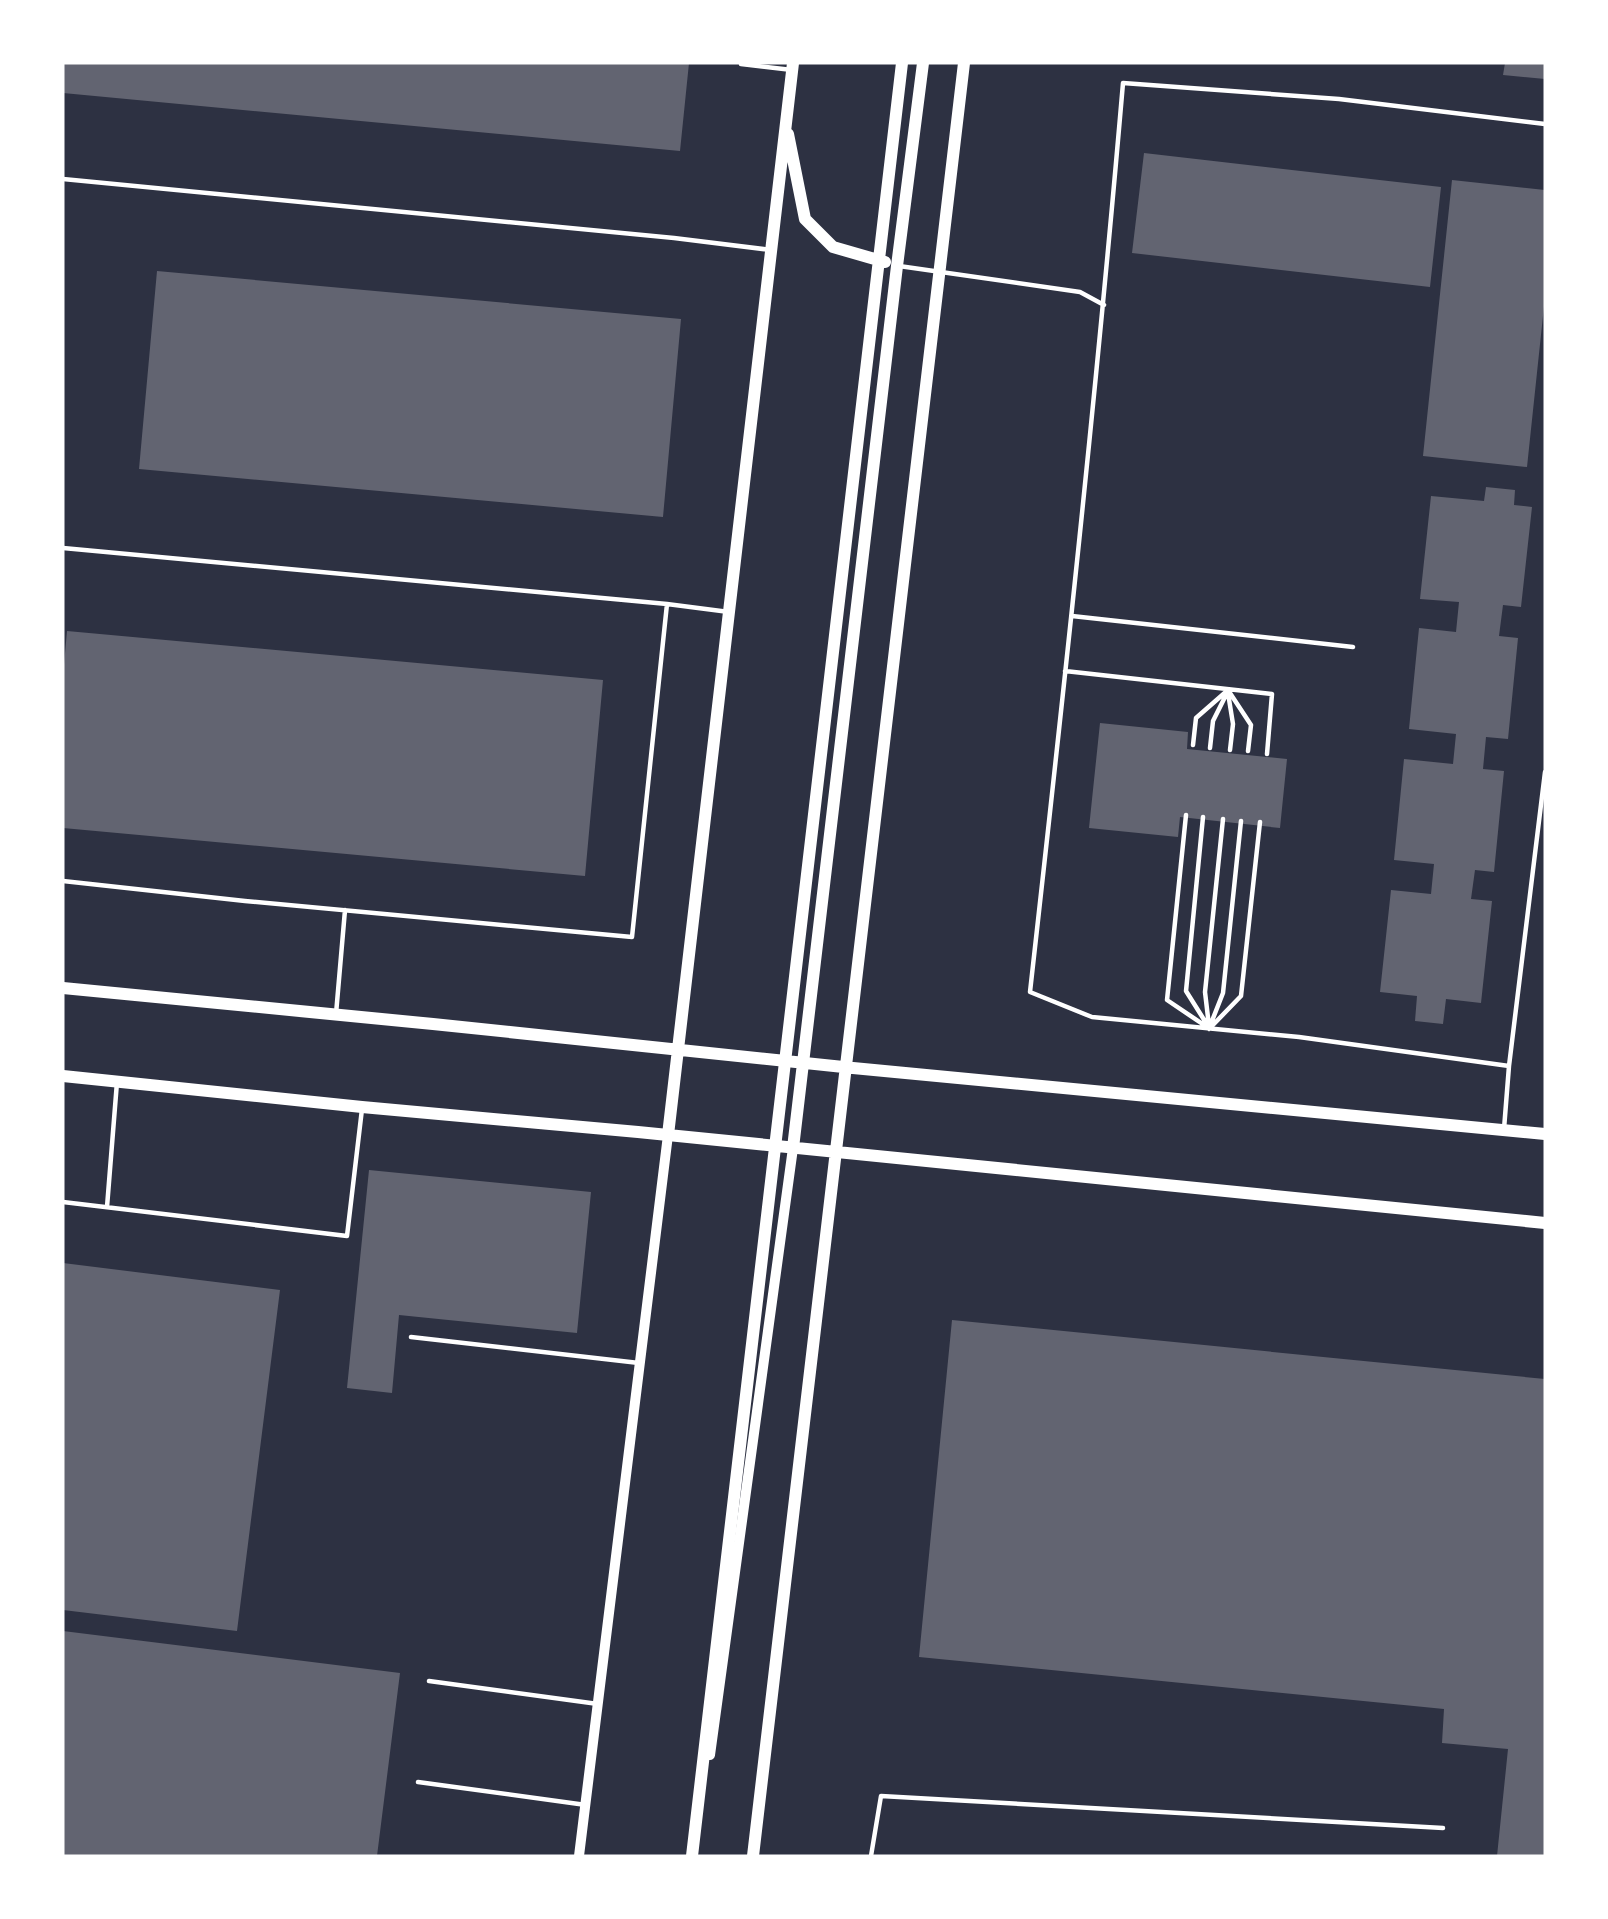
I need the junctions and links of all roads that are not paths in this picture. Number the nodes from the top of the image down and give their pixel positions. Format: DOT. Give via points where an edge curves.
graph roads {
  1 [pos="902,63"];
  2 [pos="923,63"];
  3 [pos="964,63"];
  4 [pos="741,64"];
  5 [pos="793,67"];
  6 [pos="1545,123"];
  7 [pos="785,124"];
  8 [pos="63,179"];
  9 [pos="771,250"];
  10 [pos="897,266"];
  11 [pos="1104,305"];
  12 [pos="63,548"];
  13 [pos="667,604"];
  14 [pos="729,612"];
  15 [pos="1072,616"];
  16 [pos="1353,647"];
  17 [pos="1065,671"];
  18 [pos="1228,690"];
  19 [pos="1193,745"];
  20 [pos="1210,748"];
  21 [pos="1230,750"];
  22 [pos="1248,751"];
  23 [pos="1267,754"];
  24 [pos="1545,772"];
  25 [pos="1186,815"];
  26 [pos="1203,817"];
  27 [pos="1223,819"];
  28 [pos="1241,821"];
  29 [pos="1260,822"];
  30 [pos="63,881"];
  31 [pos="345,910"];
  32 [pos="63,988"];
  33 [pos="336,1014"];
  34 [pos="1209,1029"];
  35 [pos="677,1050"];
  36 [pos="803,1062"];
  37 [pos="1509,1066"];
  38 [pos="63,1076"];
  39 [pos="117,1082"];
  40 [pos="362,1107"];
  41 [pos="1503,1130"];
  42 [pos="1545,1134"];
  43 [pos="668,1135"];
  44 [pos="793,1149"];
  45 [pos="63,1202"];
  46 [pos="107,1208"];
  47 [pos="1545,1223"];
  48 [pos="411,1337"];
  49 [pos="639,1363"];
  50 [pos="429,1681"];
  51 [pos="598,1704"];
  52 [pos="418,1782"];
  53 [pos="586,1805"];
  54 [pos="1443,1828"];
  55 [pos="579,1856"];
  56 [pos="694,1856"];
  57 [pos="753,1856"];
  58 [pos="872,1856"];
  1 -- 56 [label="main road"];
  2 -- 10 [label="main road"];
  3 -- 57 [label="main road"];
  4 -- 5 [label="lane"];
  5 -- 7 [label="main road"];
  6 -- 11 [label="lane" via="1339,99 1123,83"];
  7 -- 9 [label="main road"];
  7 -- 10 [label="main road" via="805,219 833,247"];
  8 -- 9 [label="lane"];
  9 -- 14 [label="main road"];
  10 -- 11 [label="lane" via="1080,292"];
  10 -- 36 [label="main road"];
  11 -- 15 [label="lane"];
  12 -- 13 [label="lane"];
  13 -- 14 [label="lane"];
  13 -- 31 [label="lane" via="632,937"];
  14 -- 35 [label="main road"];
  15 -- 16 [label="lane"];
  15 -- 17 [label="lane"];
  17 -- 18 [label="lane"];
  17 -- 34 [label="lane" via="1030,992 1092,1017"];
  18 -- 19 [label="lane" via="1196,718"];
  18 -- 20 [label="lane" via="1213,721"];
  18 -- 21 [label="lane" via="1233,724"];
  18 -- 22 [label="lane" via="1251,725"];
  18 -- 23 [label="lane" via="1272,694"];
  24 -- 37 [label="lane"];
  25 -- 34 [label="lane" via="1167,1000"];
  26 -- 34 [label="lane" via="1185,991"];
  27 -- 34 [label="lane" via="1205,992"];
  28 -- 34 [label="lane" via="1223,993"];
  29 -- 34 [label="lane" via="1241,996"];
  30 -- 31 [label="lane"];
  31 -- 33 [label="lane"];
  32 -- 33 [label="main road"];
  33 -- 35 [label="main road"];
  34 -- 37 [label="lane" via="1299,1037"];
  35 -- 36 [label="main road"];
  35 -- 43 [label="main road"];
  36 -- 41 [label="main road"];
  36 -- 44 [label="main road"];
  37 -- 41 [label="lane"];
  38 -- 39 [label="main road"];
  39 -- 40 [label="main road"];
  39 -- 46 [label="lane"];
  40 -- 43 [label="main road"];
  40 -- 46 [label="lane" via="347,1236"];
  41 -- 42 [label="main road"];
  43 -- 44 [label="main road"];
  43 -- 49 [label="street"];
  44 -- 47 [label="main road"];
  44 -- 56 [label="street"];
  45 -- 46 [label="lane"];
  48 -- 49 [label="lane"];
  49 -- 51 [label="street"];
  50 -- 51 [label="lane"];
  51 -- 53 [label="street"];
  52 -- 53 [label="lane"];
  53 -- 55 [label="street"];
  54 -- 58 [label="lane" via="881,1796"];
}
